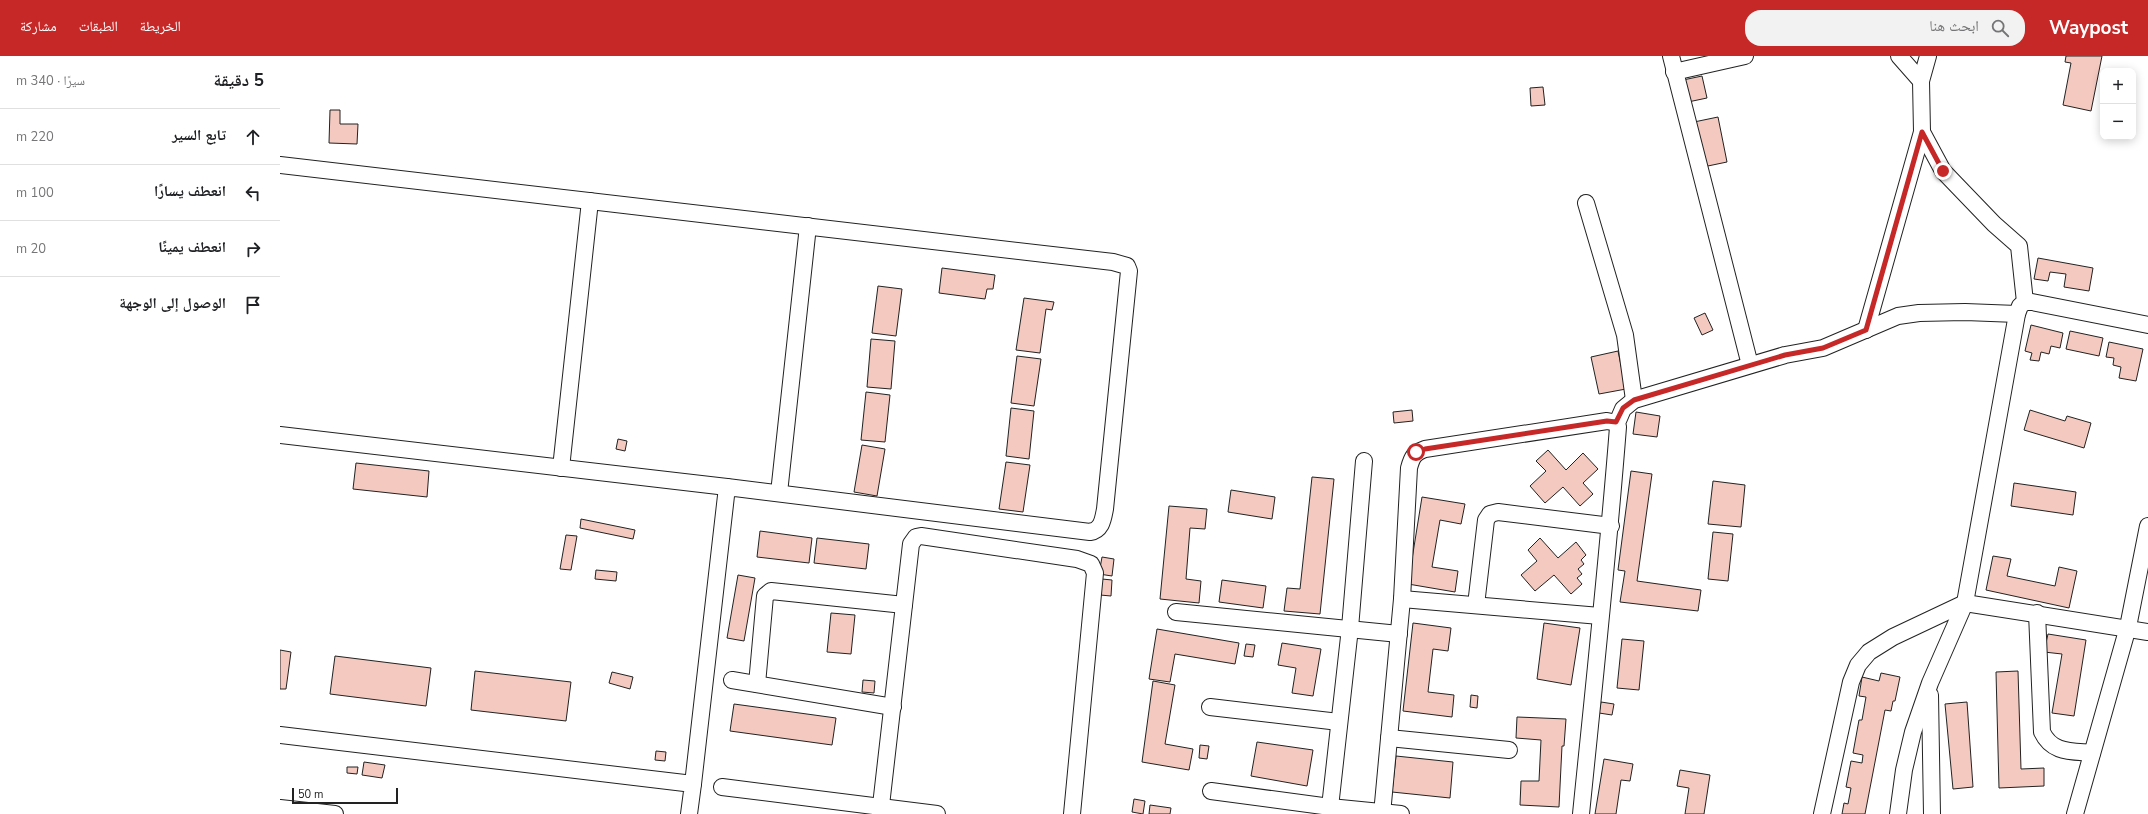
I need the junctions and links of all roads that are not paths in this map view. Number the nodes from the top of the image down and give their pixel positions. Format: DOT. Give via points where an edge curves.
graph roads {
  1 [pos="1671,56"];
  2 [pos="1745,56"];
  3 [pos="1899,56"];
  4 [pos="1928,56"];
  5 [pos="1674,72"];
  6 [pos="1921,81"];
  7 [pos="1922,132"];
  8 [pos="280,165"];
  9 [pos="590,201"];
  10 [pos="1586,203"];
  11 [pos="808,226"];
  12 [pos="2021,308"];
  13 [pos="2148,325"];
  14 [pos="1866,330"];
  15 [pos="1750,365"];
  16 [pos="1634,400"];
  17 [pos="1616,422"];
  18 [pos="280,435"];
  19 [pos="1364,461"];
  20 [pos="561,468"];
  21 [pos="727,487"];
  22 [pos="779,493"];
  23 [pos="1611,526"];
  24 [pos="2148,526"];
  25 [pos="1402,599"];
  26 [pos="1965,603"];
  27 [pos="904,605"];
  28 [pos="1476,605"];
  29 [pos="1176,612"];
  30 [pos="2036,613"];
  31 [pos="1600,616"];
  32 [pos="2128,627"];
  33 [pos="1350,628"];
  34 [pos="2148,632"];
  35 [pos="1399,634"];
  36 [pos="732,680"];
  37 [pos="1930,683"];
  38 [pos="757,684"];
  39 [pos="892,707"];
  40 [pos="1210,707"];
  41 [pos="1339,722"];
  42 [pos="280,735"];
  43 [pos="1389,738"];
  44 [pos="1509,750"];
  45 [pos="2092,753"];
  46 [pos="693,784"];
  47 [pos="722,788"];
  48 [pos="1211,791"];
  49 [pos="1330,807"];
  50 [pos="280,808"];
  51 [pos="881,811"];
  52 [pos="1382,813"];
  53 [pos="335,814"];
  54 [pos="689,814"];
  55 [pos="937,814"];
  56 [pos="1072,814"];
  57 [pos="1402,814"];
  58 [pos="1581,814"];
  59 [pos="1822,814"];
  60 [pos="1898,814"];
  61 [pos="1932,814"];
  62 [pos="2075,814"];
  1 -- 5 [label="street"];
  2 -- 5 [label="street"];
  3 -- 6 [label="street"];
  4 -- 6 [label="street"];
  5 -- 15 [label="street"];
  6 -- 7 [label="street"];
  7 -- 12 [label="street" via="1943,171 1958,190 2020,246"];
  7 -- 14 [label="street"];
  8 -- 9 [label="street"];
  9 -- 11 [label="street"];
  9 -- 20 [label="street"];
  10 -- 16 [label="street" via="1625,335"];
  11 -- 22 [label="street"];
  11 -- 22 [label="street" via="1113,262 1127,266 1129,271 1105,509 1101,526 1090,532"];
  12 -- 13 [label="street"];
  12 -- 14 [label="street" via="1919,313 1898,316"];
  12 -- 26 [label="street"];
  14 -- 15 [label="street" via="1823,348"];
  15 -- 16 [label="street"];
  16 -- 17 [label="street" via="1623,408"];
  17 -- 23 [label="street" via="1618,427"];
  17 -- 25 [label="street" via="1600,422 1416,452 1409,468"];
  18 -- 20 [label="street"];
  19 -- 33 [label="street"];
  20 -- 21 [label="street"];
  21 -- 22 [label="street"];
  21 -- 46 [label="street"];
  23 -- 28 [label="street" via="1498,512 1490,514 1486,520"];
  23 -- 31 [label="street"];
  24 -- 32 [label="street"];
  25 -- 28 [label="street"];
  25 -- 35 [label="street"];
  26 -- 30 [label="street"];
  26 -- 37 [label="street"];
  26 -- 59 [label="street" via="1894,637 1869,652 1858,665 1851,682"];
  27 -- 38 [label="street" via="771,591 765,596 762,611"];
  27 -- 39 [label="street"];
  27 -- 56 [label="street" via="911,544 916,537 1077,559 1091,564 1095,573"];
  28 -- 31 [label="street"];
  29 -- 33 [label="street"];
  30 -- 32 [label="street"];
  30 -- 45 [label="street" via="2042,732 2046,741 2054,747"];
  31 -- 58 [label="street"];
  32 -- 34 [label="street"];
  32 -- 45 [label="street"];
  33 -- 35 [label="street"];
  33 -- 41 [label="street"];
  35 -- 43 [label="street"];
  36 -- 38 [label="street"];
  37 -- 60 [label="street" via="1913,732 1904,770"];
  37 -- 61 [label="street"];
  38 -- 39 [label="street"];
  39 -- 51 [label="street"];
  40 -- 41 [label="street"];
  41 -- 49 [label="street"];
  42 -- 46 [label="street"];
  43 -- 44 [label="street"];
  43 -- 52 [label="street"];
  45 -- 62 [label="street"];
  46 -- 54 [label="street"];
  47 -- 51 [label="street"];
  48 -- 49 [label="street"];
  49 -- 52 [label="street"];
  50 -- 53 [label="street"];
  51 -- 55 [label="street"];
  52 -- 57 [label="street"];
}
